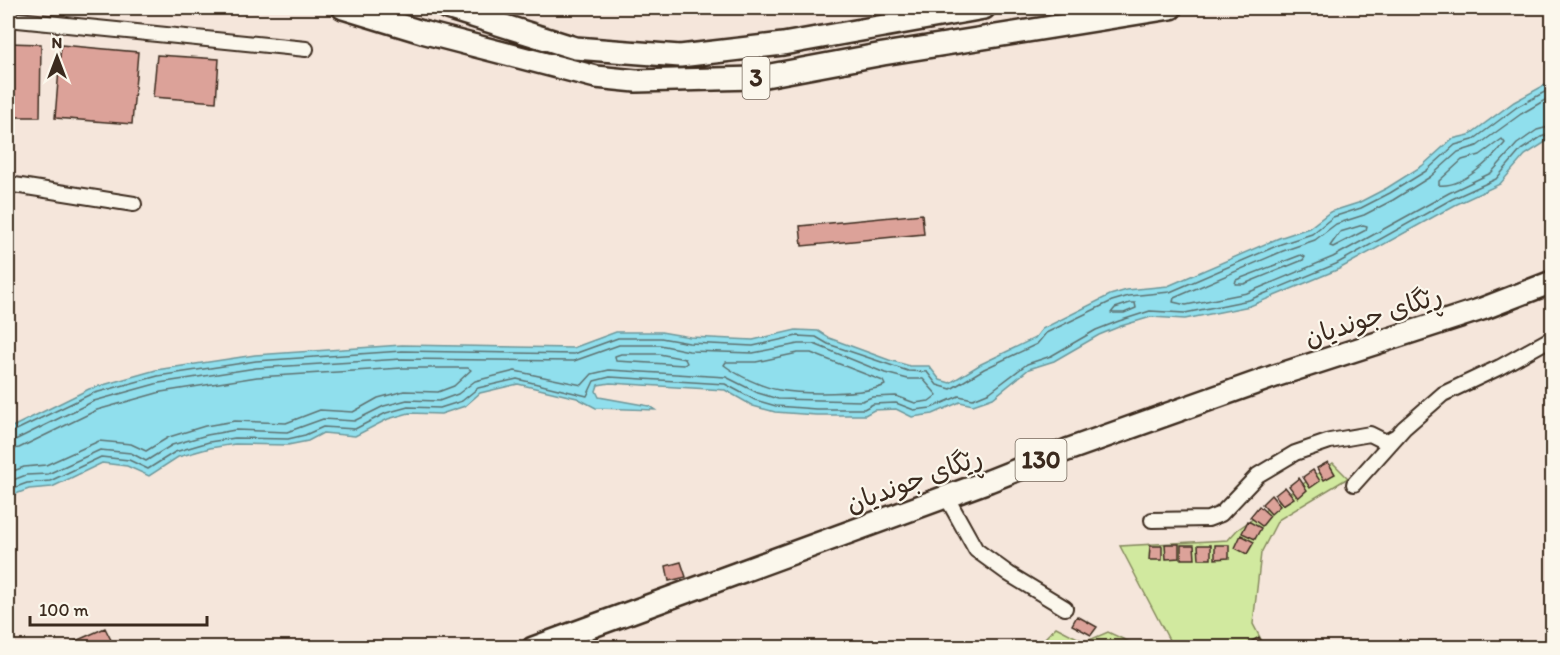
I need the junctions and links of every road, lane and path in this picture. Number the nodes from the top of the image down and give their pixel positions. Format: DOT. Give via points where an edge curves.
graph roads {
  1 [pos="343,8"];
  2 [pos="447,8"];
  3 [pos="984,8"];
  4 [pos="1172,8"];
  5 [pos="8,19"];
  6 [pos="306,49"];
  7 [pos="8,183"];
  8 [pos="134,204"];
  9 [pos="1552,282"];
  10 [pos="1552,338"];
  11 [pos="1397,436"];
  12 [pos="1354,484"];
  13 [pos="946,496"];
  14 [pos="1152,520"];
  15 [pos="1065,608"];
  16 [pos="533,648"];
  1 -- 4 [label="main road, 3" via="584,74 636,81 755,78"];
  2 -- 3 [label="main road, 3" via="575,48 680,56 783,44"];
  5 -- 6 [label="street"];
  7 -- 8 [label="street"];
  9 -- 13 [label="main road, ڕێگای جوندیان / 130" via="1482,309 1275,376"];
  10 -- 11 [label="street" via="1443,394"];
  11 -- 12 [label="street"];
  11 -- 14 [label="street" via="1386,442 1370,434 1330,441 1295,453 1258,475 1221,514 1209,519"];
  13 -- 15 [label="street" via="976,550"];
  13 -- 16 [label="main road, ڕێگای جوندیان / 130"];
}
